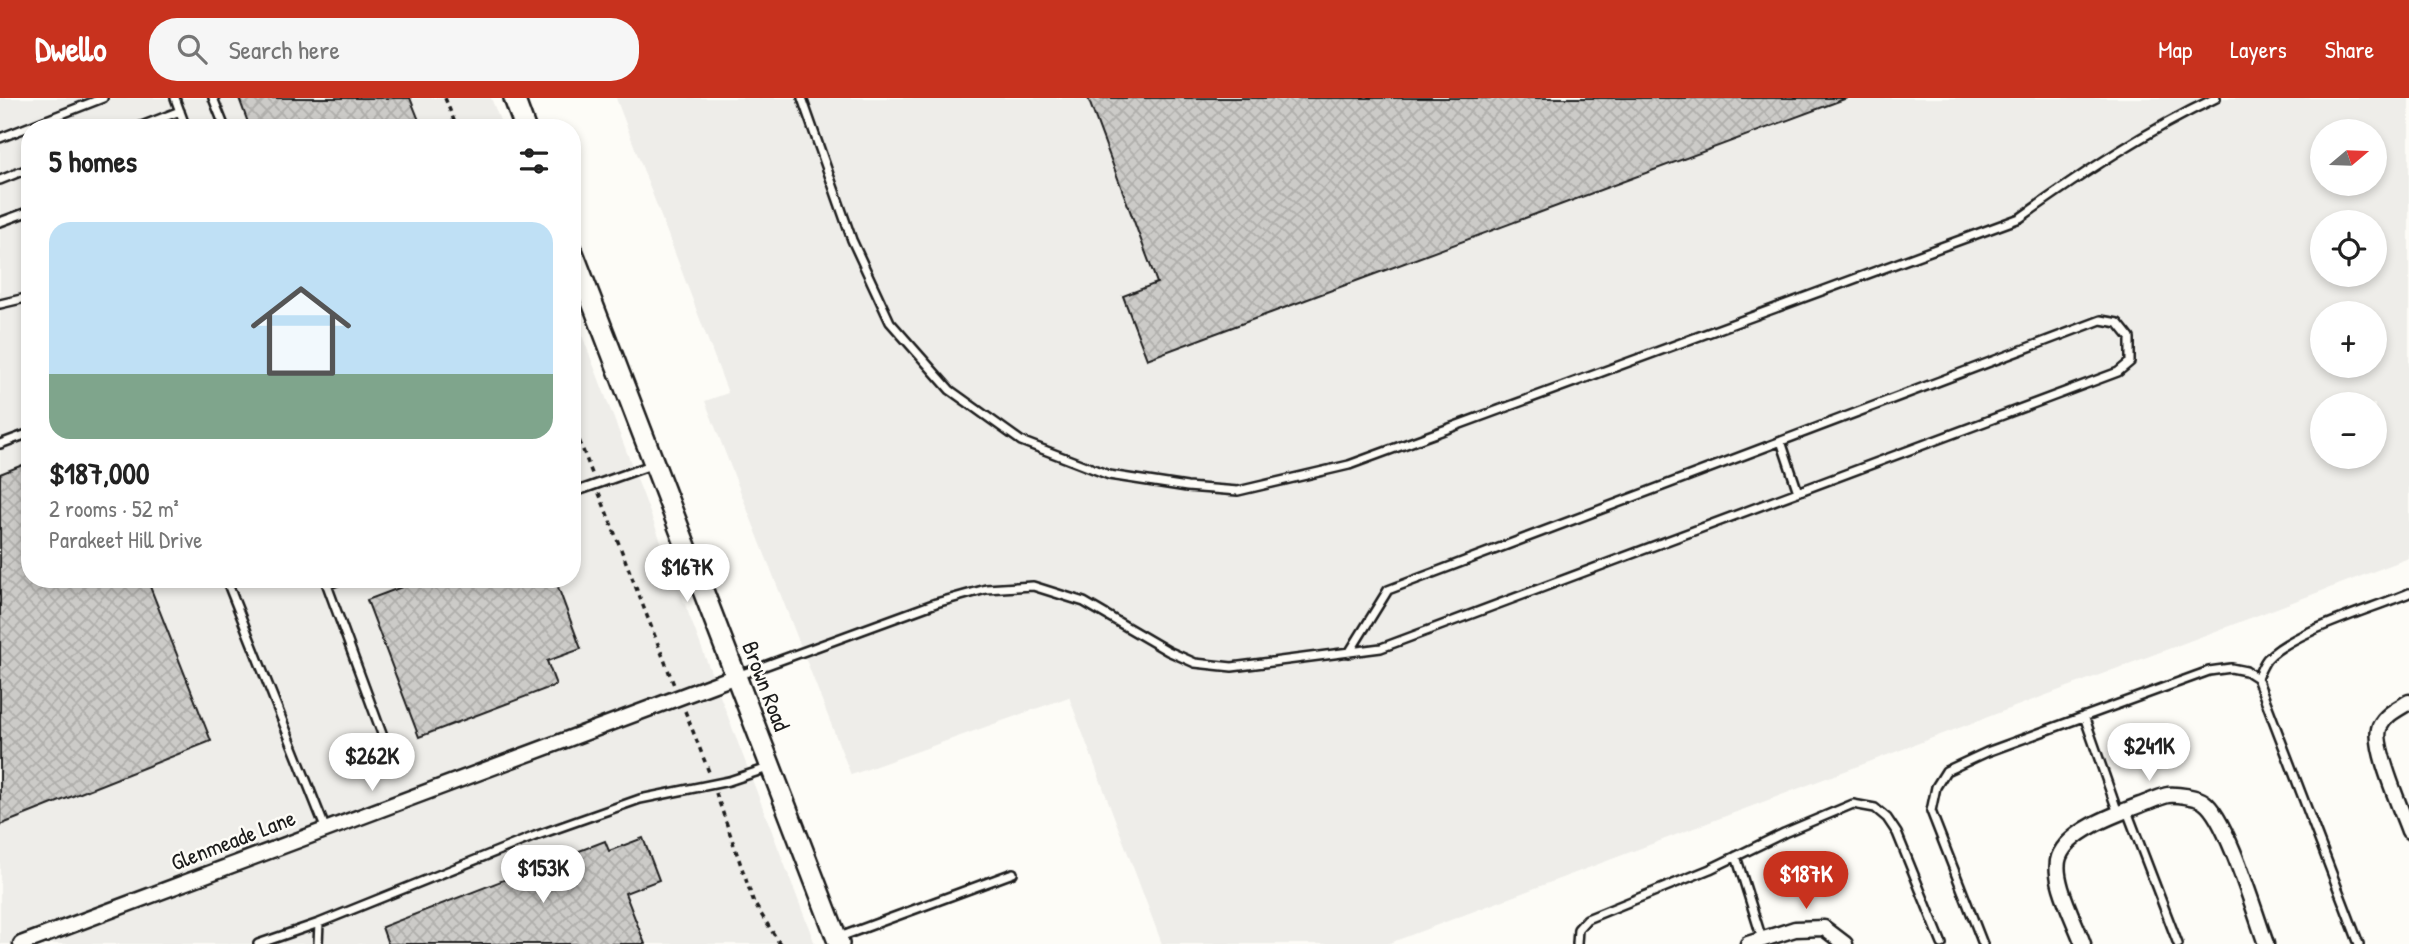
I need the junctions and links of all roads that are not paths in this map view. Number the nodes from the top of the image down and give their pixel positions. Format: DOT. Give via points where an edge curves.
graph roads {
  1 [pos="103,98"];
  2 [pos="176,98"];
  3 [pos="213,98"];
  4 [pos="514,98"];
  5 [pos="802,98"];
  6 [pos="2216,98"];
  7 [pos="180,111"];
  8 [pos="49,119"];
  9 [pos="159,119"];
  10 [pos="183,119"];
  11 [pos="221,119"];
  12 [pos="521,119"];
  13 [pos="21,130"];
  14 [pos="0,138"];
  15 [pos="21,172"];
  16 [pos="0,180"];
  17 [pos="21,214"];
  18 [pos="0,222"];
  19 [pos="581,279"];
  20 [pos="21,299"];
  21 [pos="0,304"];
  22 [pos="21,436"];
  23 [pos="1781,441"];
  24 [pos="0,444"];
  25 [pos="654,463"];
  26 [pos="581,490"];
  27 [pos="1798,492"];
  28 [pos="230,588"];
  29 [pos="328,588"];
  30 [pos="2409,593"];
  31 [pos="1349,653"];
  32 [pos="736,676"];
  33 [pos="2256,678"];
  34 [pos="2409,702"];
  35 [pos="2084,716"];
  36 [pos="385,742"];
  37 [pos="771,767"];
  38 [pos="2122,811"];
  39 [pos="326,830"];
  40 [pos="2409,831"];
  41 [pos="1736,856"];
  42 [pos="1013,873"];
  43 [pos="319,923"];
  44 [pos="838,941"];
  45 [pos="1756,942"];
  46 [pos="21,944"];
  47 [pos="258,944"];
  48 [pos="318,944"];
  49 [pos="1577,944"];
  50 [pos="1845,944"];
  51 [pos="1942,944"];
  52 [pos="1983,944"];
  53 [pos="2083,944"];
  54 [pos="2178,944"];
  55 [pos="2266,944"];
  56 [pos="2359,944"];
  1 -- 8 [label="lane"];
  2 -- 7 [label="lane"];
  3 -- 11 [label="lane"];
  4 -- 12 [label="main road"];
  5 -- 6 [label="lane" via="852,240 890,322 950,390 1021,441 1109,475 1238,491 1349,465 2020,218 2095,164"];
  7 -- 9 [label="lane"];
  7 -- 10 [label="lane"];
  13 -- 14 [label="lane"];
  15 -- 16 [label="lane"];
  17 -- 18 [label="lane"];
  19 -- 25 [label="main road, Brown Road"];
  20 -- 21 [label="lane"];
  22 -- 24 [label="lane"];
  23 -- 27 [label="lane"];
  23 -- 27 [label="lane" via="2101,320 2118,323 2130,338 2130,362 2118,372"];
  23 -- 31 [label="lane" via="1388,590"];
  25 -- 26 [label="lane"];
  25 -- 32 [label="main road, Brown Road"];
  27 -- 31 [label="lane" via="1381,648"];
  28 -- 39 [label="lane"];
  29 -- 36 [label="lane"];
  30 -- 33 [label="lane" via="2290,642 2266,661"];
  31 -- 32 [label="lane" via="1232,667 1195,663 1084,602 1033,586 986,589 936,603"];
  32 -- 37 [label="main road, Brown Road"];
  32 -- 39 [label="street, Glenmeade Lane"];
  33 -- 35 [label="lane" via="2231,668 2209,671"];
  33 -- 56 [label="lane"];
  34 -- 40 [label="street" via="2379,728 2378,743"];
  35 -- 38 [label="lane"];
  35 -- 52 [label="lane" via="1955,765 1936,787 1931,811"];
  37 -- 43 [label="lane" via="617,806"];
  37 -- 44 [label="main road, Brown Road"];
  38 -- 53 [label="street" via="2073,839 2059,857 2057,874"];
  38 -- 54 [label="lane"];
  38 -- 55 [label="street" via="2168,795 2203,800 2230,842"];
  39 -- 46 [label="street, Glenmeade Lane"];
  41 -- 45 [label="lane"];
  41 -- 49 [label="lane" via="1587,919 1578,929"];
  41 -- 51 [label="lane" via="1853,804 1875,808 1887,818 1903,846"];
  42 -- 44 [label="lane"];
  43 -- 47 [label="lane"];
  43 -- 48 [label="lane"];
  45 -- 50 [label="street" via="1795,929 1824,928"];
}
